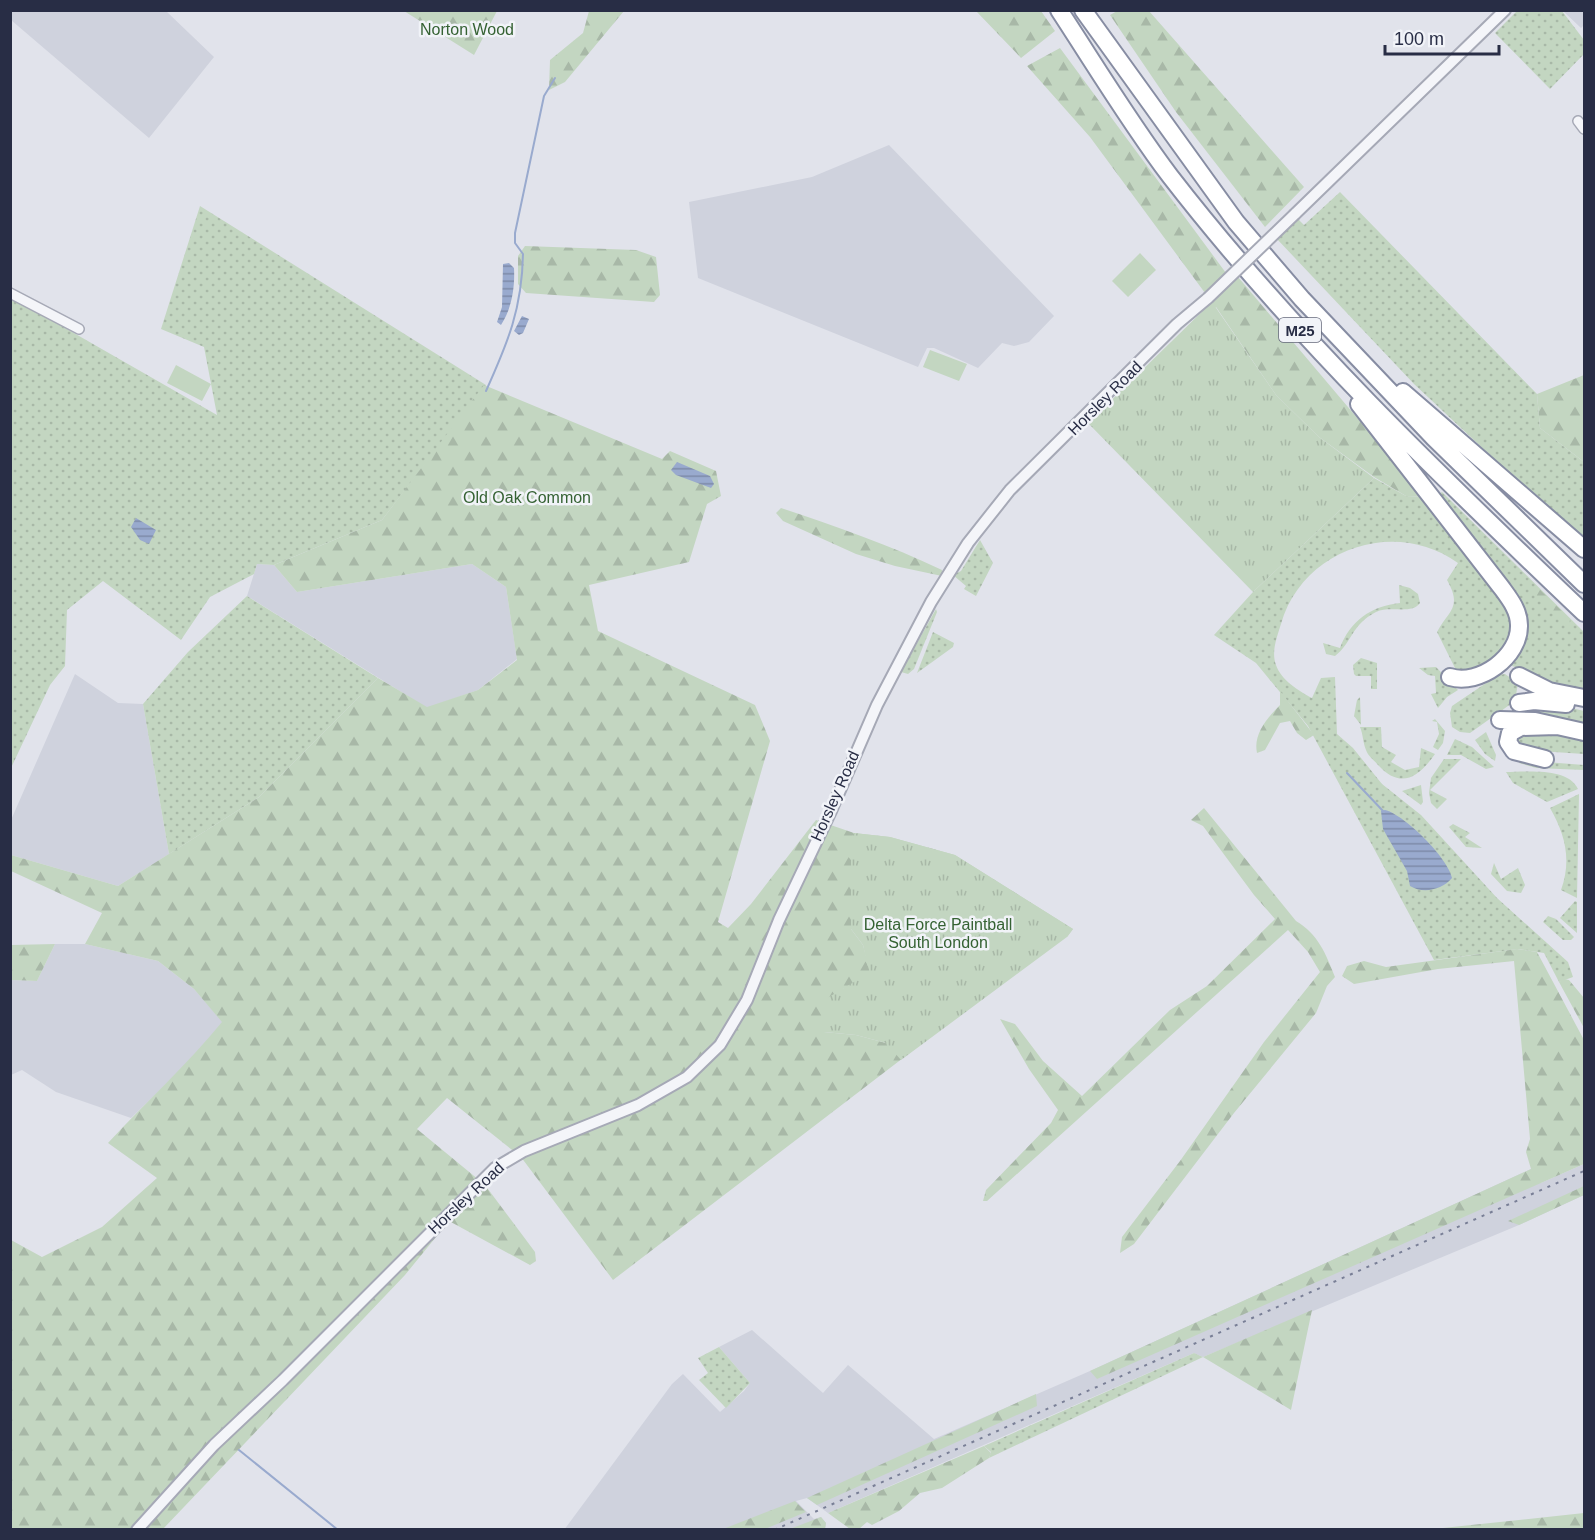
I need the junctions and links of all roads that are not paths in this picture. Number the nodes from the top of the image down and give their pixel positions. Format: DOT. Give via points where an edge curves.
graph roads {
  1 [pos="1059,10"];
  2 [pos="1083,10"];
  3 [pos="1505,10"];
  4 [pos="10,293"];
  5 [pos="79,328"];
  6 [pos="1306,337"];
  7 [pos="1361,361"];
  8 [pos="1584,549"];
  9 [pos="1584,584"];
  10 [pos="1584,613"];
  11 [pos="1518,676"];
  12 [pos="1450,677"];
  13 [pos="1584,698"];
  14 [pos="1519,703"];
  15 [pos="1584,707"];
  16 [pos="1500,720"];
  17 [pos="1557,726"];
  18 [pos="1584,732"];
  19 [pos="1545,759"];
  20 [pos="137,1530"];
  1 -- 6 [label="highway, M25" via="1170,175"];
  2 -- 7 [label="highway, M25" via="1236,222"];
  3 -- 20 [label="street, Horsley Road, bridge" via="1177,324 1010,490 968,543 931,602 877,705 747,1000 720,1045 687,1077 638,1105 524,1151 495,1168 214,1445"];
  4 -- 5 [label="street"];
  6 -- 10 [label="highway, M25"];
  6 -- 12 [label="highway, M25" via="1516,611 1518,637 1504,659 1472,678"];
  7 -- 8 [label="highway, M25" via="1406,394"];
  7 -- 9 [label="highway, M25"];
  11 -- 13 [label="highway" via="1549,691"];
  14 -- 15 [label="highway" via="1553,702"];
  16 -- 17 [label="highway"];
  17 -- 18 [label="highway"];
  17 -- 19 [label="highway" via="1521,727 1510,733 1508,742 1514,751"];
}
